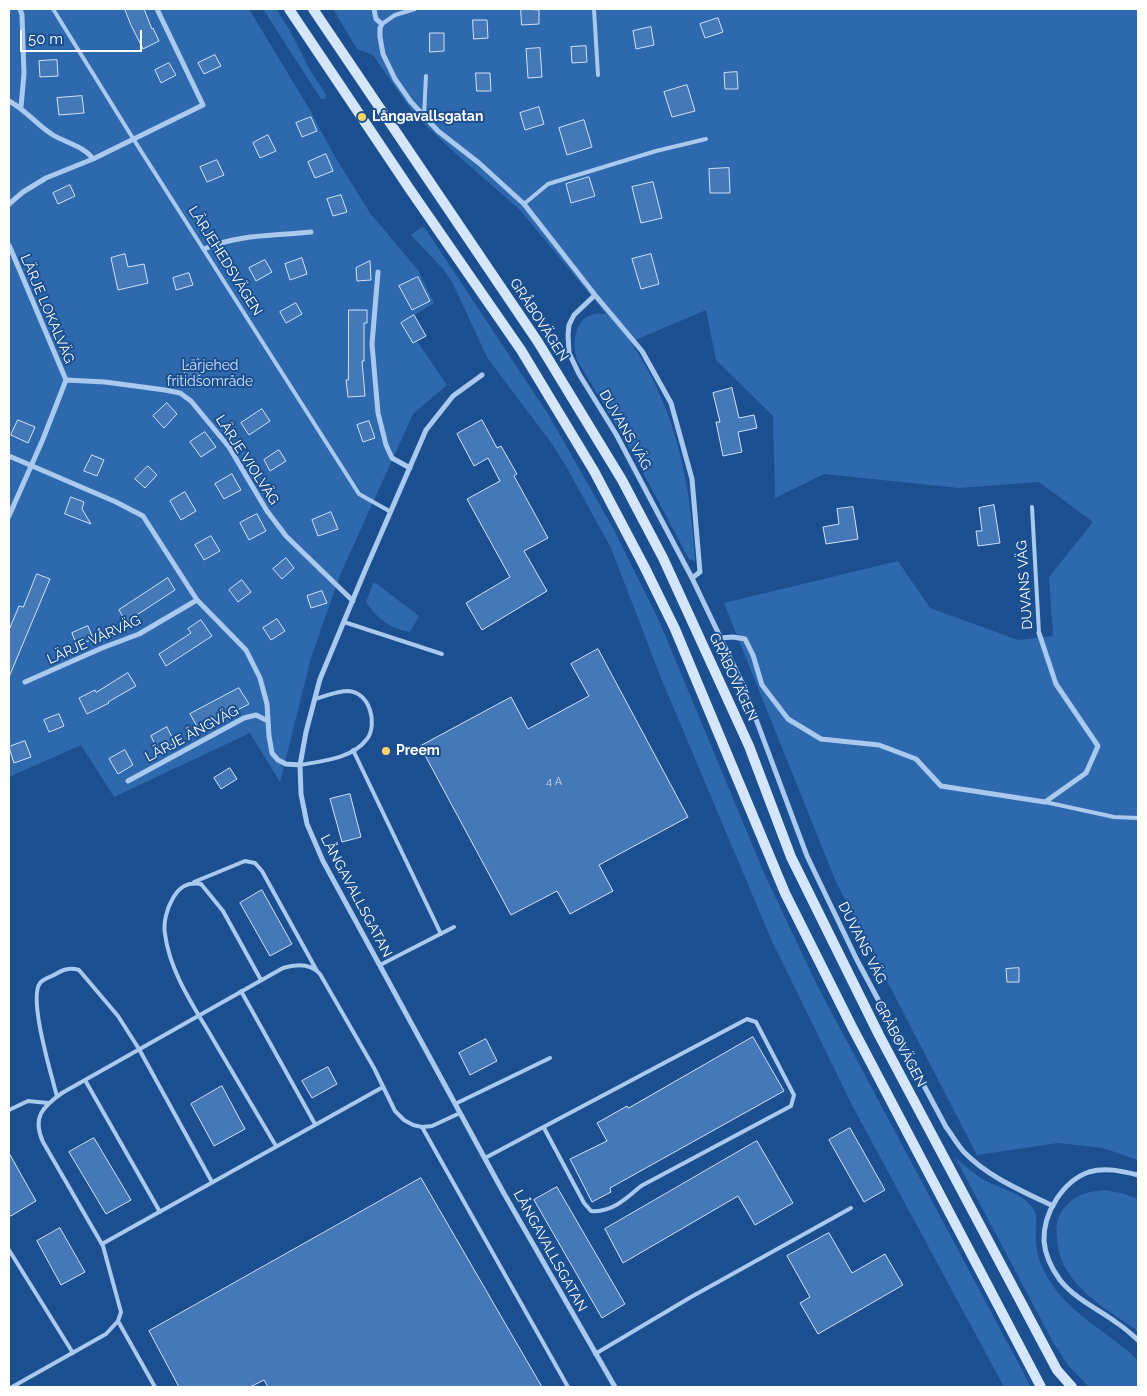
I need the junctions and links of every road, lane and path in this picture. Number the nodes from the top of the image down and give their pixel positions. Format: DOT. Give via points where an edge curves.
graph roads {
  1 [pos="20,9"];
  2 [pos="52,9"];
  3 [pos="157,9"];
  4 [pos="289,9"];
  5 [pos="313,9"];
  6 [pos="374,9"];
  7 [pos="414,9"];
  8 [pos="594,9"];
  9 [pos="382,24"];
  10 [pos="598,74"];
  11 [pos="426,76"];
  12 [pos="9,101"];
  13 [pos="21,107"];
  14 [pos="424,116"];
  15 [pos="706,139"];
  16 [pos="134,140"];
  17 [pos="93,159"];
  18 [pos="9,204"];
  19 [pos="524,204"];
  20 [pos="311,232"];
  21 [pos="9,245"];
  22 [pos="204,249"];
  23 [pos="378,272"];
  24 [pos="595,295"];
  25 [pos="482,375"];
  26 [pos="66,380"];
  27 [pos="9,456"];
  28 [pos="30,466"];
  29 [pos="410,468"];
  30 [pos="1032,507"];
  31 [pos="390,512"];
  32 [pos="9,516"];
  33 [pos="692,578"];
  34 [pos="197,600"];
  35 [pos="353,601"];
  36 [pos="344,622"];
  37 [pos="1039,633"];
  38 [pos="720,638"];
  39 [pos="442,654"];
  40 [pos="25,682"];
  41 [pos="315,699"];
  42 [pos="268,721"];
  43 [pos="353,750"];
  44 [pos="300,765"];
  45 [pos="128,781"];
  46 [pos="1045,802"];
  47 [pos="1138,818"];
  48 [pos="193,882"];
  49 [pos="454,927"];
  50 [pos="441,934"];
  51 [pos="380,966"];
  52 [pos="317,971"];
  53 [pos="261,980"];
  54 [pos="241,991"];
  55 [pos="199,1015"];
  56 [pos="138,1049"];
  57 [pos="550,1058"];
  58 [pos="85,1080"];
  59 [pos="383,1087"];
  60 [pos="57,1097"];
  61 [pos="48,1103"];
  62 [pos="456,1104"];
  63 [pos="9,1110"];
  64 [pos="460,1113"];
  65 [pos="315,1124"];
  66 [pos="422,1127"];
  67 [pos="544,1128"];
  68 [pos="276,1146"];
  69 [pos="485,1158"];
  70 [pos="1138,1175"];
  71 [pos="212,1182"];
  72 [pos="1053,1206"];
  73 [pos="851,1208"];
  74 [pos="160,1212"];
  75 [pos="102,1244"];
  76 [pos="9,1250"];
  77 [pos="118,1321"];
  78 [pos="1138,1340"];
  79 [pos="73,1353"];
  80 [pos="596,1354"];
  81 [pos="12,1387"];
  82 [pos="155,1387"];
  83 [pos="568,1387"];
  84 [pos="614,1387"];
  85 [pos="1041,1387"];
  86 [pos="1072,1387"];
  1 -- 13 [label="street" via="24,74"];
  2 -- 16 [label="lane, LÄRJEHEDSVÄGEN"];
  3 -- 16 [label="street" via="203,106"];
  4 -- 85 [label="main road" via="521,350 594,471 674,629 785,893"];
  5 -- 86 [label="main road, GRÅBOVÄGEN" via="538,342 622,480 663,558 749,746 791,857 879,1035 1057,1370"];
  6 -- 9 [label="street" via="376,19"];
  7 -- 9 [label="lane" via="395,14"];
  8 -- 10 [label="lane"];
  9 -- 14 [label="street" via="383,54 395,79"];
  11 -- 14 [label="lane"];
  12 -- 13 [label="street"];
  13 -- 17 [label="street" via="51,134 88,152"];
  14 -- 19 [label="street"];
  15 -- 19 [label="lane" via="548,184"];
  16 -- 17 [label="street"];
  16 -- 22 [label="lane, LÄRJEHEDSVÄGEN"];
  17 -- 18 [label="street" via="46,178"];
  19 -- 24 [label="street"];
  20 -- 22 [label="street" via="245,238 216,243"];
  21 -- 26 [label="street, LÄRJE LOKALVÄG"];
  22 -- 31 [label="lane, LÄRJEHEDSVÄGEN" via="359,494"];
  23 -- 29 [label="street" via="372,344 378,414 392,458"];
  24 -- 33 [label="street" via="642,351 671,403 692,479 700,572"];
  24 -- 33 [label="street, DUVANS VÄG" via="574,315 569,325 569,353"];
  25 -- 29 [label="street, LÅNGAVALLSGATAN" via="453,396 426,430"];
  26 -- 28 [label="street"];
  26 -- 35 [label="street, LÄRJE VIOLVÄG" via="165,390 180,393 191,401 229,447 267,511 286,536"];
  27 -- 28 [label="street"];
  28 -- 32 [label="street"];
  28 -- 34 [label="street" via="143,516"];
  29 -- 31 [label="street, LÅNGAVALLSGATAN"];
  30 -- 37 [label="lane, DUVANS VÄG"];
  31 -- 35 [label="street, LÅNGAVALLSGATAN"];
  33 -- 38 [label="street, DUVANS VÄG"];
  34 -- 40 [label="street, LÄRJE VÅRVÄG" via="139,634"];
  34 -- 42 [label="street" via="246,650 260,678"];
  35 -- 36 [label="street, LÅNGAVALLSGATAN"];
  36 -- 39 [label="lane"];
  36 -- 41 [label="street, LÅNGAVALLSGATAN"];
  37 -- 46 [label="street, DUVANS VÄG" via="1056,684 1098,746 1086,773"];
  38 -- 46 [label="street" via="745,638 762,685 788,719 821,739 879,745 916,759 941,786"];
  38 -- 72 [label="street, DUVANS VÄG" via="744,687 807,856 857,960 946,1127 964,1152 989,1172"];
  41 -- 43 [label="lane" via="350,691 369,705 371,731 366,740"];
  41 -- 44 [label="street, LÅNGAVALLSGATAN"];
  42 -- 44 [label="street" via="272,753 286,764"];
  42 -- 45 [label="street, LÄRJE ÄNGVÄG" via="256,715 244,718"];
  43 -- 44 [label="lane" via="336,758"];
  43 -- 50 [label="lane"];
  44 -- 51 [label="street, LÅNGAVALLSGATAN" via="307,824 322,861"];
  46 -- 47 [label="lane" via="1114,817"];
  48 -- 52 [label="lane" via="244,861 255,863"];
  48 -- 53 [label="lane" via="201,884 223,911"];
  48 -- 55 [label="lane" via="178,890 171,900 165,933 174,967"];
  49 -- 50 [label="lane"];
  50 -- 51 [label="lane"];
  51 -- 62 [label="street, LÅNGAVALLSGATAN"];
  52 -- 53 [label="lane" via="294,965"];
  52 -- 59 [label="lane"];
  53 -- 54 [label="lane"];
  54 -- 55 [label="lane"];
  54 -- 65 [label="lane"];
  55 -- 56 [label="lane"];
  55 -- 68 [label="lane"];
  56 -- 58 [label="lane"];
  56 -- 60 [label="lane" via="118,1016 79,970 68,968 41,982 37,990 37,1015"];
  56 -- 71 [label="lane"];
  57 -- 62 [label="lane"];
  58 -- 60 [label="lane"];
  58 -- 74 [label="lane"];
  59 -- 65 [label="lane"];
  59 -- 66 [label="lane" via="395,1111 404,1120"];
  60 -- 61 [label="lane"];
  61 -- 63 [label="lane" via="28,1101"];
  61 -- 75 [label="lane" via="40,1115 40,1136"];
  62 -- 64 [label="street, LÅNGAVALLSGATAN"];
  64 -- 66 [label="lane" via="432,1126"];
  64 -- 69 [label="street, LÅNGAVALLSGATAN"];
  65 -- 68 [label="lane"];
  66 -- 83 [label="lane"];
  67 -- 67 [label="lane" via="747,1020 756,1022 794,1095 791,1106 641,1186 626,1199 600,1212 591,1211 584,1203"];
  67 -- 69 [label="lane"];
  68 -- 71 [label="lane"];
  69 -- 80 [label="street, LÅNGAVALLSGATAN"];
  70 -- 72 [label="street" via="1104,1170 1079,1176"];
  71 -- 74 [label="lane"];
  72 -- 78 [label="street" via="1044,1241 1059,1279 1071,1293"];
  73 -- 80 [label="lane"];
  74 -- 75 [label="lane"];
  75 -- 77 [label="lane" via="121,1312"];
  76 -- 79 [label="lane"];
  77 -- 79 [label="lane" via="106,1334"];
  77 -- 82 [label="lane"];
  79 -- 81 [label="lane"];
  80 -- 84 [label="street, LÅNGAVALLSGATAN"];
}
